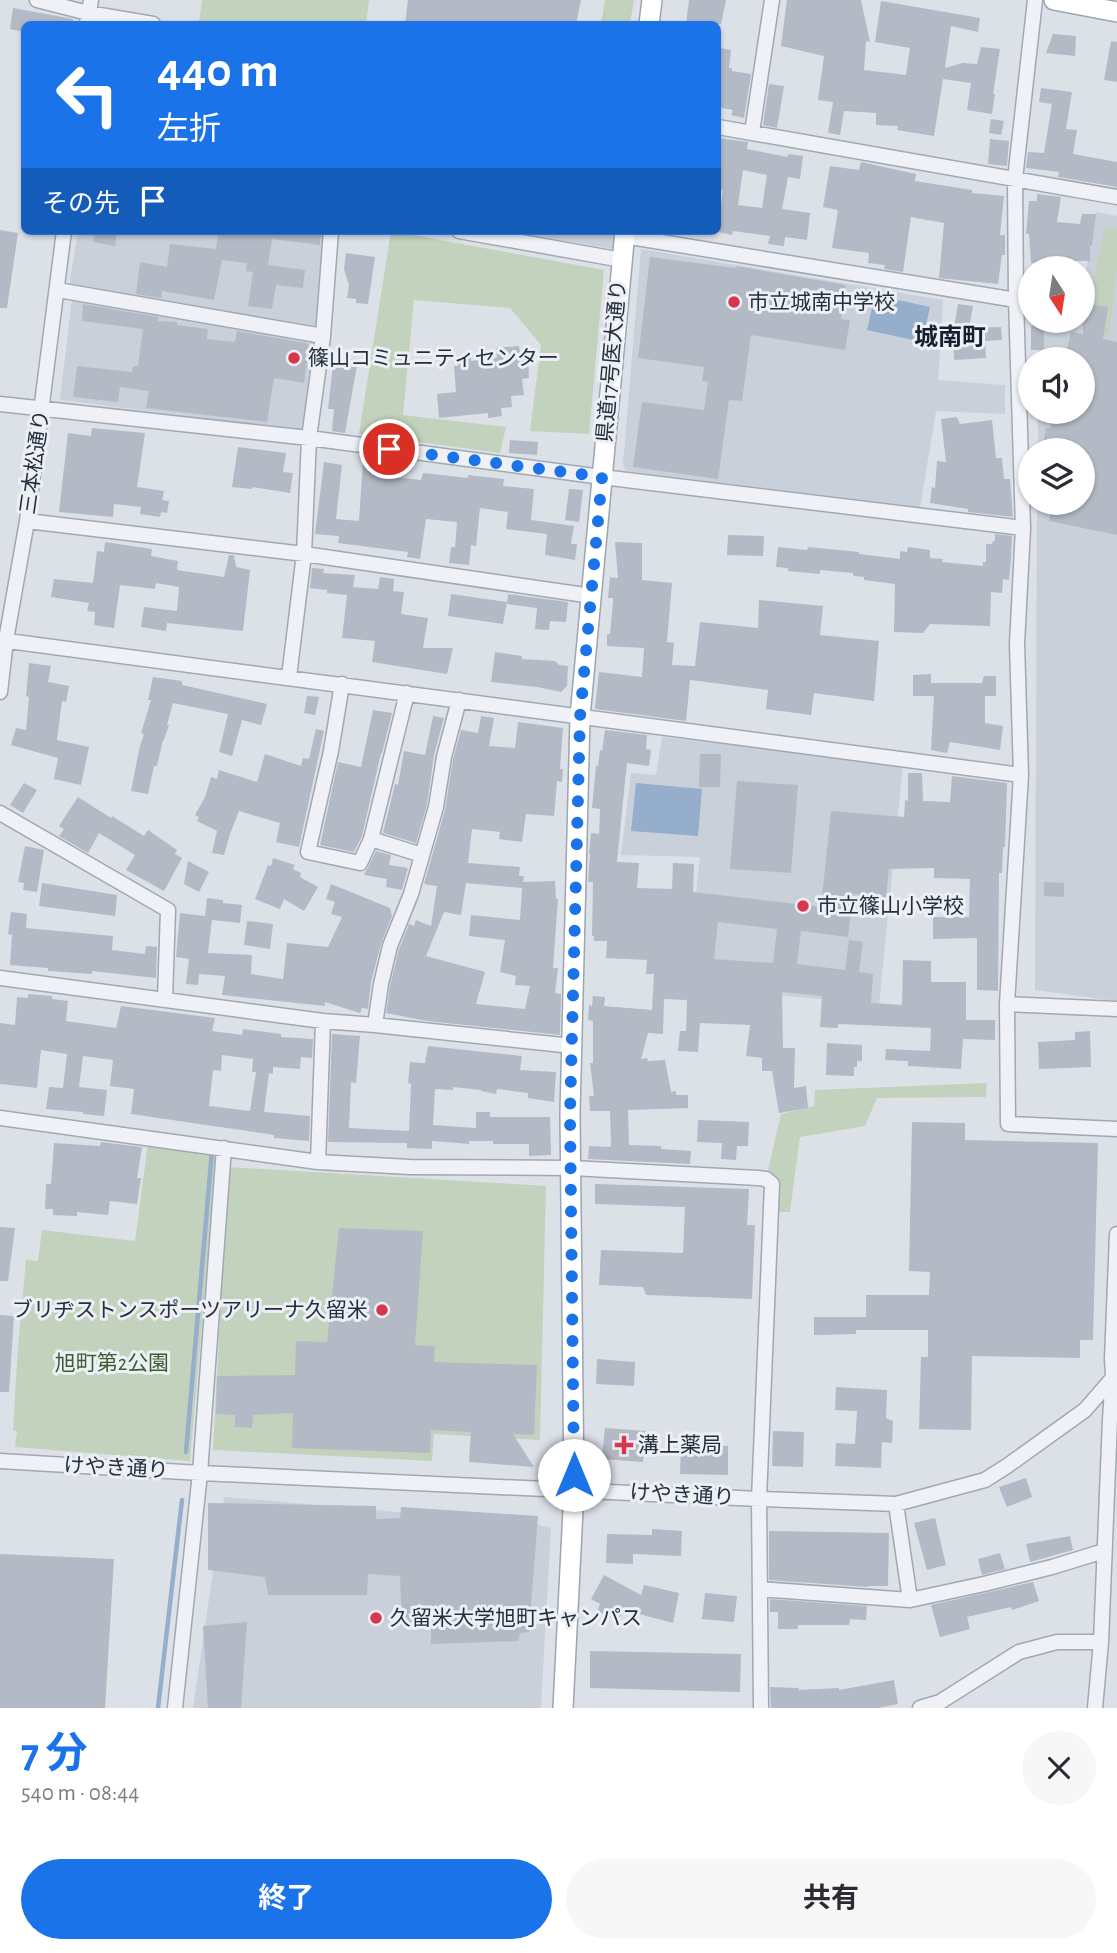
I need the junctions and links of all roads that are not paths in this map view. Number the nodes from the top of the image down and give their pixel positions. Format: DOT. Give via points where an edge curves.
graph roads {
  1 [pos="37,0"];
  2 [pos="652,0"];
  3 [pos="772,0"];
  4 [pos="1035,0"];
  5 [pos="1054,0"];
  6 [pos="88,12"];
  7 [pos="1117,12"];
  8 [pos="137,21"];
  9 [pos="649,21"];
  10 [pos="721,127"];
  11 [pos="752,132"];
  12 [pos="1015,178"];
  13 [pos="1117,197"];
  14 [pos="64,235"];
  15 [pos="331,235"];
  16 [pos="481,235"];
  17 [pos="625,235"];
  18 [pos="631,235"];
  19 [pos="622,260"];
  20 [pos="58,290"];
  21 [pos="1016,300"];
  22 [pos="323,336"];
  23 [pos="0,404"];
  24 [pos="42,409"];
  25 [pos="309,438"];
  26 [pos="602,477"];
  27 [pos="27,521"];
  28 [pos="1023,528"];
  29 [pos="304,554"];
  30 [pos="592,596"];
  31 [pos="3,640"];
  32 [pos="289,677"];
  33 [pos="342,684"];
  34 [pos="0,692"];
  35 [pos="407,693"];
  36 [pos="459,700"];
  37 [pos="580,717"];
  38 [pos="1021,775"];
  39 [pos="0,813"];
  40 [pos="370,839"];
  41 [pos="422,855"];
  42 [pos="0,978"];
  43 [pos="165,999"];
  44 [pos="1007,1004"];
  45 [pos="1117,1009"];
  46 [pos="323,1021"];
  47 [pos="375,1025"];
  48 [pos="572,1046"];
  49 [pos="0,1118"];
  50 [pos="1117,1129"];
  51 [pos="224,1148"];
  52 [pos="318,1162"];
  53 [pos="572,1168"];
  54 [pos="1117,1234"];
  55 [pos="1115,1374"];
  56 [pos="0,1461"];
  57 [pos="200,1473"];
  58 [pos="574,1490"];
  59 [pos="759,1499"];
  60 [pos="897,1504"];
  61 [pos="1104,1550"];
  62 [pos="760,1589"];
  63 [pos="910,1600"];
  64 [pos="1101,1642"];
  65 [pos="175,1708"];
  66 [pos="563,1708"];
  67 [pos="761,1708"];
  68 [pos="920,1708"];
  69 [pos="1095,1708"];
  1 -- 6 [label="street"];
  2 -- 9 [label="main road"];
  3 -- 11 [label="street"];
  4 -- 12 [label="street"];
  5 -- 7 [label="main road"];
  6 -- 8 [label="street"];
  10 -- 11 [label="street"];
  11 -- 12 [label="street"];
  12 -- 13 [label="street"];
  12 -- 21 [label="street"];
  14 -- 20 [label="street, 三本松通り"];
  15 -- 22 [label="street"];
  16 -- 19 [label="street"];
  17 -- 19 [label="main road, 県道17号医大通り"];
  18 -- 21 [label="street"];
  19 -- 26 [label="main road, 県道17号医大通り"];
  20 -- 22 [label="street"];
  20 -- 24 [label="street, 三本松通り"];
  21 -- 28 [label="street"];
  22 -- 25 [label="street"];
  23 -- 24 [label="street"];
  24 -- 25 [label="street"];
  24 -- 27 [label="street, 三本松通り"];
  25 -- 26 [label="street"];
  25 -- 29 [label="street"];
  26 -- 28 [label="street"];
  26 -- 30 [label="main road, 県道17号医大通り"];
  27 -- 29 [label="street"];
  27 -- 31 [label="street, 三本松通り"];
  28 -- 38 [label="street" via="1017,644"];
  29 -- 30 [label="street"];
  29 -- 32 [label="street"];
  30 -- 37 [label="main road, 県道17号医大通り"];
  31 -- 32 [label="street"];
  31 -- 34 [label="street, 三本松通り"];
  32 -- 33 [label="street"];
  33 -- 35 [label="street"];
  33 -- 40 [label="street" via="308,852 360,863"];
  35 -- 36 [label="street"];
  35 -- 40 [label="street"];
  36 -- 37 [label="street"];
  36 -- 41 [label="street"];
  37 -- 38 [label="street"];
  37 -- 48 [label="main road, 県道17号医大通り"];
  38 -- 44 [label="street"];
  39 -- 43 [label="street" via="168,910"];
  40 -- 41 [label="street"];
  41 -- 47 [label="street" via="390,946"];
  42 -- 43 [label="street"];
  43 -- 46 [label="street"];
  44 -- 45 [label="street"];
  44 -- 50 [label="street" via="1008,1124"];
  46 -- 47 [label="street"];
  46 -- 52 [label="street"];
  47 -- 48 [label="street"];
  48 -- 53 [label="main road, 県道17号医大通り"];
  49 -- 51 [label="street"];
  51 -- 52 [label="street"];
  51 -- 57 [label="street"];
  52 -- 53 [label="street"];
  53 -- 58 [label="main road, 県道17号医大通り"];
  53 -- 59 [label="street" via="758,1178 772,1184"];
  54 -- 55 [label="street"];
  55 -- 60 [label="street, けやき通り" via="1085,1410 985,1480"];
  55 -- 61 [label="street"];
  56 -- 57 [label="street, けやき通り"];
  57 -- 58 [label="street, けやき通り"];
  57 -- 65 [label="street"];
  58 -- 59 [label="street, けやき通り"];
  58 -- 66 [label="main road, 県道17号医大通り"];
  59 -- 60 [label="street, けやき通り"];
  59 -- 62 [label="street"];
  60 -- 63 [label="street"];
  61 -- 63 [label="street" via="1030,1573"];
  61 -- 64 [label="street"];
  62 -- 63 [label="street"];
  62 -- 67 [label="street"];
  64 -- 68 [label="street" via="1057,1642 1018,1652 940,1702"];
  64 -- 69 [label="street"];
}
